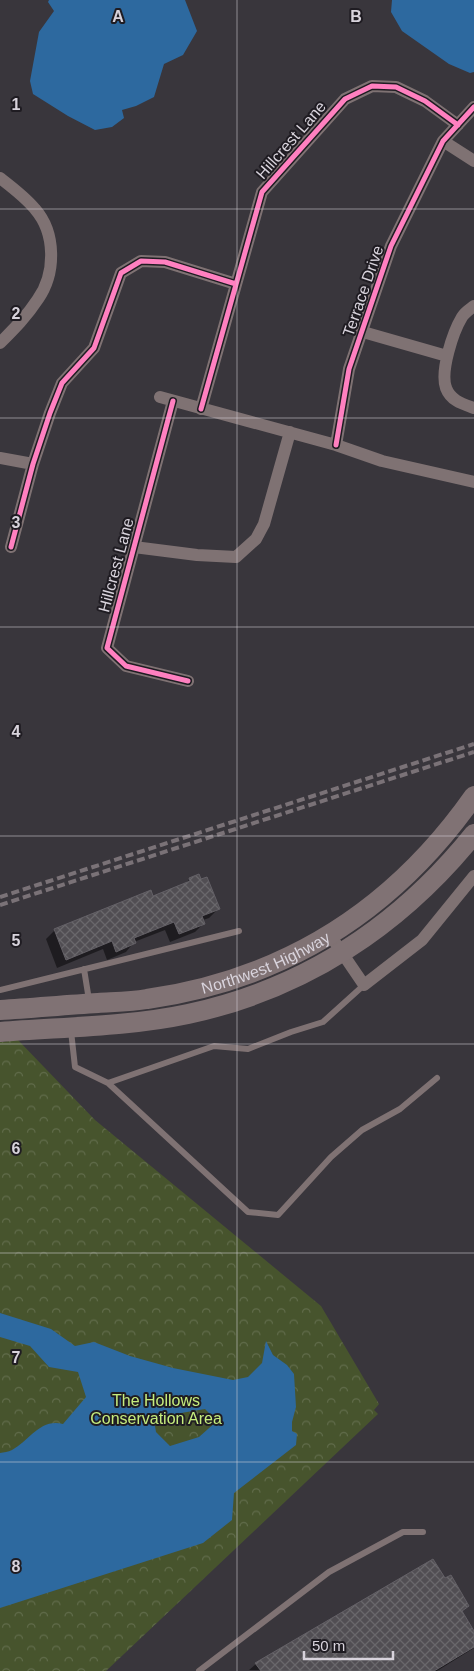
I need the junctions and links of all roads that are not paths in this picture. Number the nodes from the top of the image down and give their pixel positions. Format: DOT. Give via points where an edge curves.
graph roads {
  1 [pos="474,107"];
  2 [pos="458,125"];
  3 [pos="443,142"];
  4 [pos="474,161"];
  5 [pos="0,178"];
  6 [pos="236,284"];
  7 [pos="474,306"];
  8 [pos="362,332"];
  9 [pos="0,343"];
  10 [pos="446,356"];
  11 [pos="160,397"];
  12 [pos="172,401"];
  13 [pos="474,408"];
  14 [pos="201,409"];
  15 [pos="290,432"];
  16 [pos="336,445"];
  17 [pos="0,458"];
  18 [pos="33,464"];
  19 [pos="474,482"];
  20 [pos="11,547"];
  21 [pos="134,547"];
  22 [pos="188,681"];
  23 [pos="474,796"];
  24 [pos="474,834"];
  25 [pos="474,876"];
  26 [pos="239,931"];
  27 [pos="330,935"];
  28 [pos="340,953"];
  29 [pos="84,969"];
  30 [pos="364,985"];
  31 [pos="0,990"];
  32 [pos="90,1004"];
  33 [pos="0,1010"];
  34 [pos="70,1026"];
  35 [pos="0,1032"];
  36 [pos="438,1078"];
  37 [pos="108,1083"];
  38 [pos="423,1532"];
  39 [pos="199,1671"];
  1 -- 2 [label="street, Terrace Drive"];
  2 -- 3 [label="street, Terrace Drive"];
  2 -- 6 [label="street, Hillcrest Lane" via="425,101 396,87 372,86 344,98 262,192"];
  3 -- 4 [label="street"];
  3 -- 8 [label="street, Terrace Drive" via="391,246"];
  5 -- 9 [label="street" via="37,210 48,231 52,248 49,275 40,298"];
  6 -- 14 [label="street, Hillcrest Lane"];
  6 -- 18 [label="street" via="165,262 141,261 121,273 94,348 62,383"];
  7 -- 10 [label="street" via="463,315"];
  8 -- 10 [label="street"];
  8 -- 16 [label="street, Terrace Drive" via="349,369"];
  10 -- 13 [label="street" via="446,389 457,402"];
  11 -- 12 [label="street"];
  12 -- 14 [label="street"];
  12 -- 21 [label="street, Hillcrest Lane"];
  14 -- 15 [label="street"];
  15 -- 16 [label="street"];
  15 -- 21 [label="street" via="264,524 256,538 236,557"];
  16 -- 19 [label="street" via="382,461"];
  17 -- 18 [label="street"];
  18 -- 20 [label="street"];
  21 -- 22 [label="street, Hillcrest Lane" via="107,648 126,666"];
  23 -- 27 [label="main road, Northwest Highway" via="416,867 391,891"];
  24 -- 28 [label="main road, Northwest Highway" via="431,884 406,907"];
  25 -- 30 [label="street" via="422,940"];
  26 -- 29 [label="lane"];
  27 -- 28 [label="street"];
  27 -- 32 [label="main road, Northwest Highway" via="264,969 224,983 146,999"];
  28 -- 30 [label="street"];
  28 -- 34 [label="main road, Northwest Highway" via="309,972 229,1004 149,1021"];
  29 -- 31 [label="lane"];
  29 -- 32 [label="lane"];
  30 -- 37 [label="lane" via="323,1022 248,1050 214,1046"];
  32 -- 33 [label="main road, Northwest Highway"];
  34 -- 35 [label="main road, Northwest Highway"];
  34 -- 37 [label="lane" via="75,1068"];
  36 -- 37 [label="lane" via="400,1109 362,1130 330,1157 278,1215 248,1212"];
  38 -- 39 [label="lane" via="403,1532 329,1572"];
}
